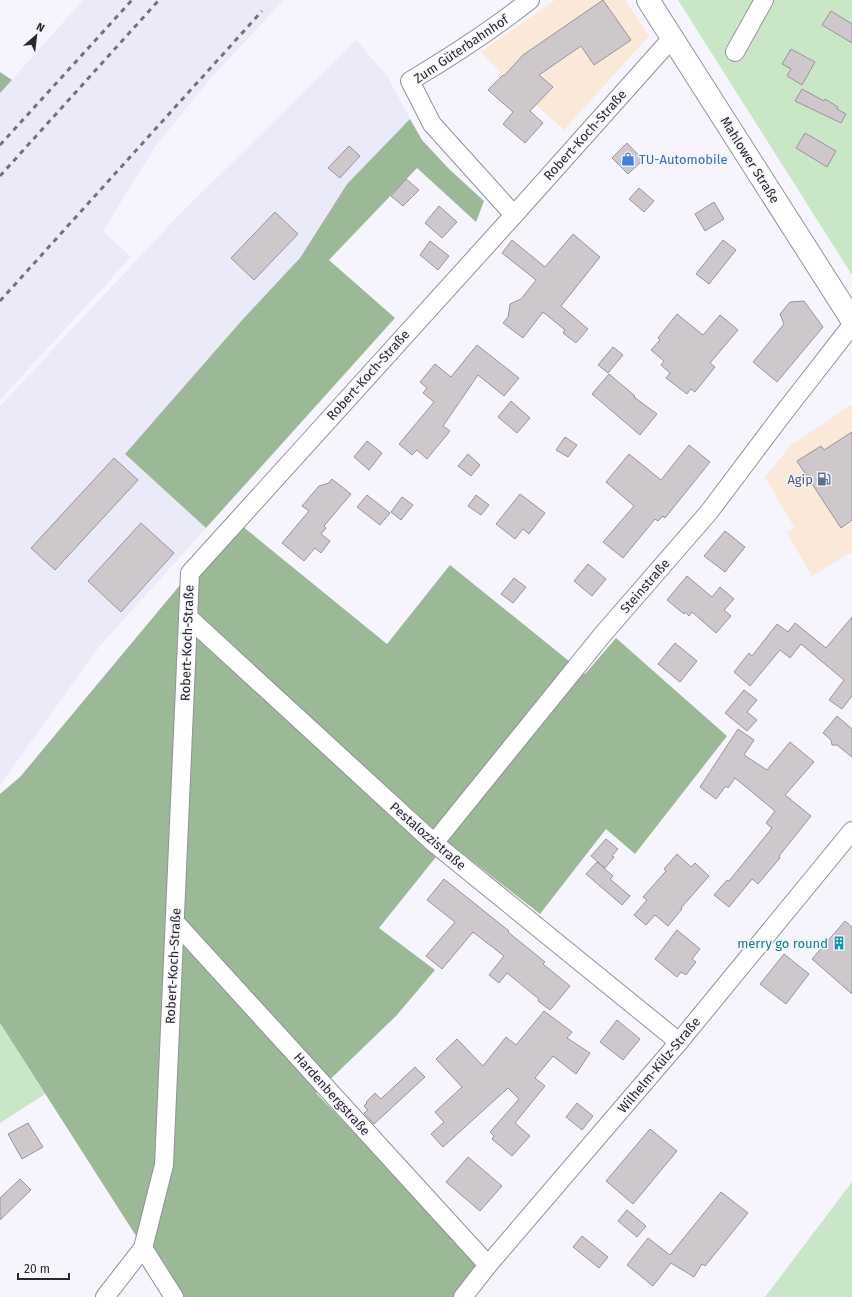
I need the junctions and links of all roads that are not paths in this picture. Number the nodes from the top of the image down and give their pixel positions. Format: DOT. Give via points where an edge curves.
graph roads {
  1 [pos="530,0"];
  2 [pos="648,0"];
  3 [pos="764,0"];
  4 [pos="672,37"];
  5 [pos="735,52"];
  6 [pos="514,215"];
  7 [pos="852,320"];
  8 [pos="852,325"];
  9 [pos="188,618"];
  10 [pos="852,831"];
  11 [pos="434,843"];
  12 [pos="175,922"];
  13 [pos="679,1042"];
  14 [pos="143,1248"];
  15 [pos="488,1265"];
  16 [pos="104,1297"];
  17 [pos="174,1297"];
  18 [pos="463,1297"];
  1 -- 6 [label="street, Zum Güterbahnhof" via="466,47 410,81 432,124"];
  2 -- 4 [label="main road, Mahlower Straße"];
  3 -- 5 [label="street"];
  4 -- 6 [label="street, Robert-Koch-Straße"];
  4 -- 7 [label="main road, Mahlower Straße"];
  6 -- 9 [label="street, Robert-Koch-Straße" via="190,572"];
  8 -- 11 [label="street, Steinstraße" via="708,512 603,634"];
  9 -- 11 [label="street, Pestalozzistraße"];
  9 -- 12 [label="street, Robert-Koch-Straße"];
  10 -- 13 [label="street, Wilhelm-Külz-Straße"];
  11 -- 13 [label="street, Pestalozzistraße"];
  12 -- 14 [label="street, Robert-Koch-Straße" via="164,1165"];
  12 -- 15 [label="street, Hardenbergstraße"];
  13 -- 15 [label="street, Wilhelm-Külz-Straße"];
  14 -- 16 [label="street, Robert-Koch-Straße"];
  14 -- 17 [label="street"];
  15 -- 18 [label="street, Wilhelm-Külz-Straße"];
}
